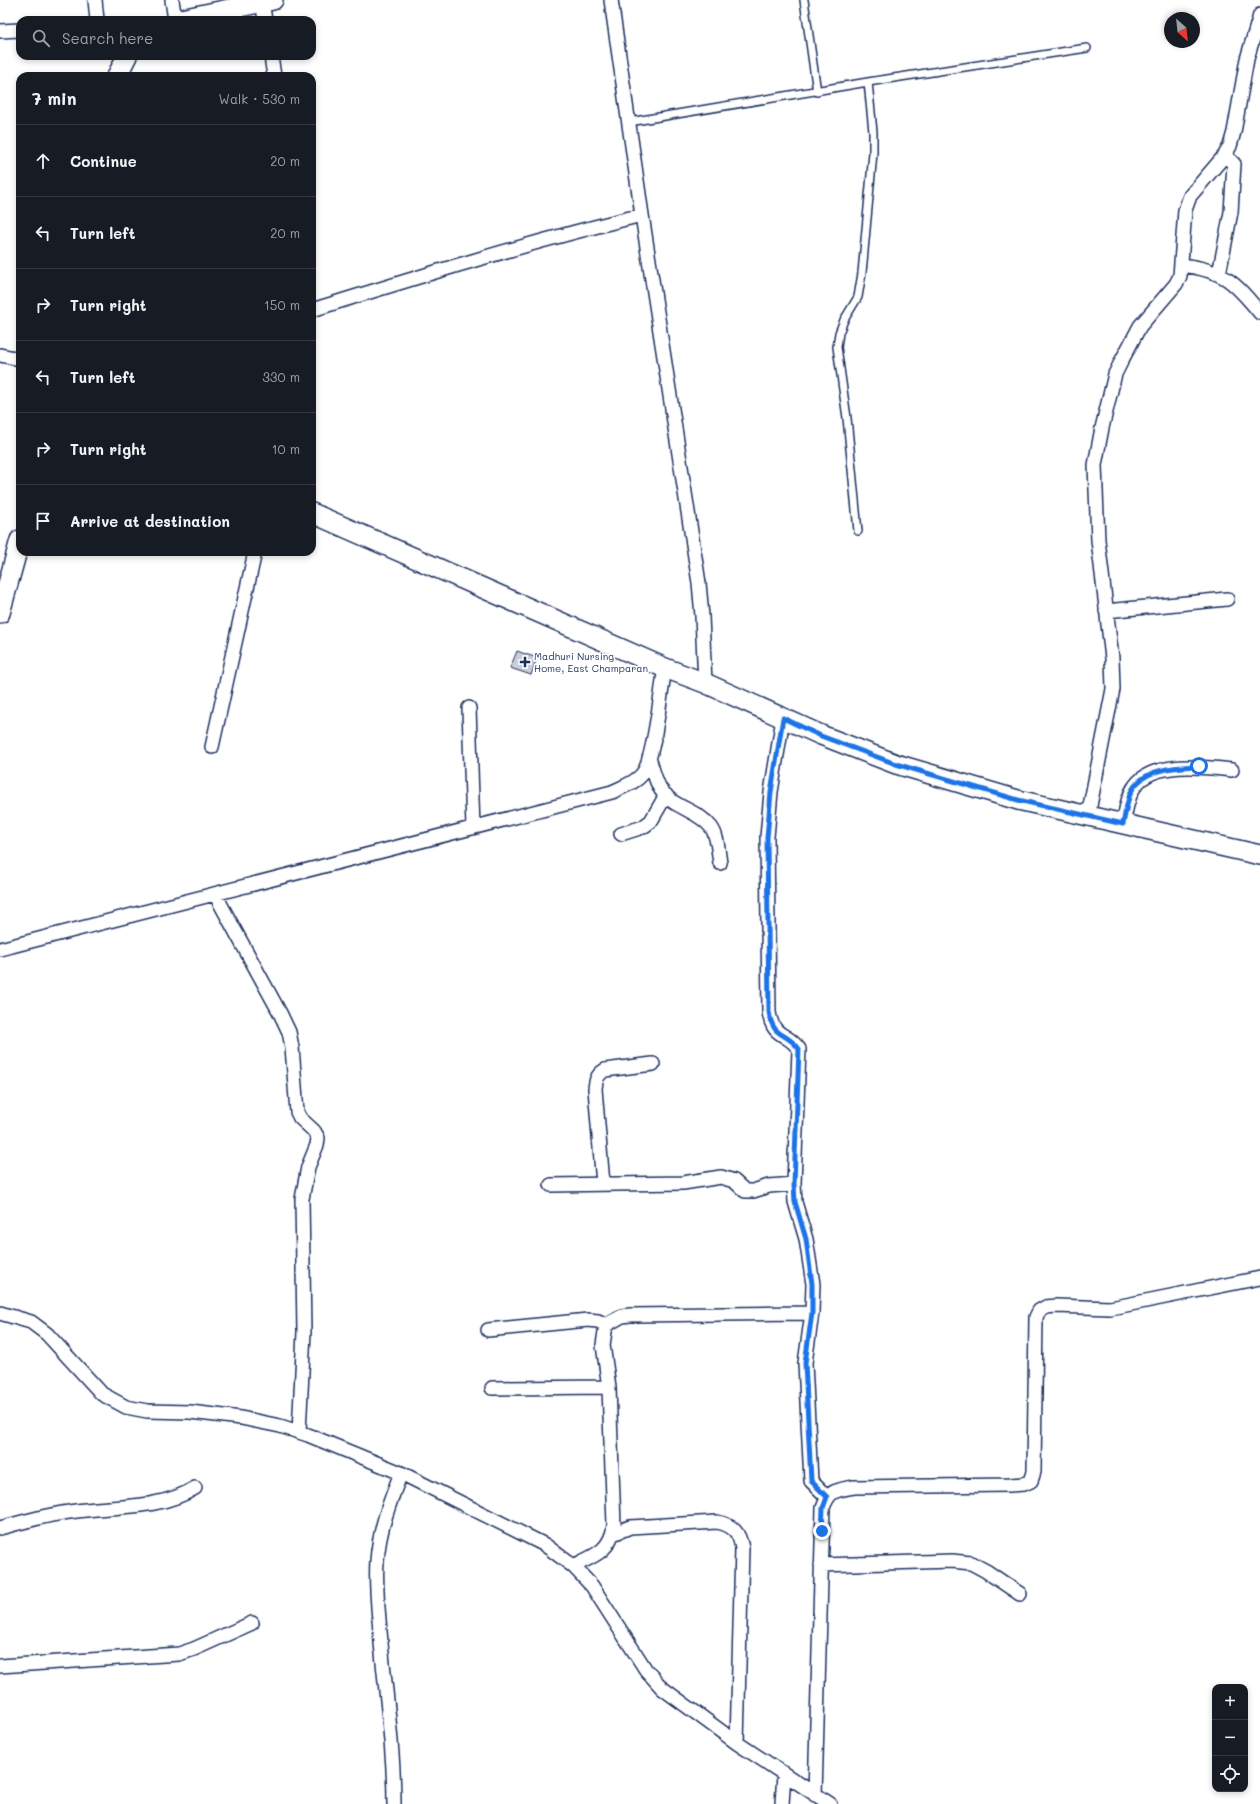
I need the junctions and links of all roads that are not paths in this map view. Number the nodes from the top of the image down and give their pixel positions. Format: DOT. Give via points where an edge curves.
graph roads {
  1 [pos="95,0"];
  2 [pos="172,0"];
  3 [pos="611,0"];
  4 [pos="804,0"];
  5 [pos="234,4"];
  6 [pos="267,7"];
  7 [pos="1260,14"];
  8 [pos="97,16"];
  9 [pos="174,16"];
  10 [pos="190,16"];
  11 [pos="16,30"];
  12 [pos="0,31"];
  13 [pos="1256,45"];
  14 [pos="1087,48"];
  15 [pos="125,60"];
  16 [pos="272,60"];
  17 [pos="120,72"];
  18 [pos="273,72"];
  19 [pos="868,82"];
  20 [pos="817,92"];
  21 [pos="630,122"];
  22 [pos="1225,155"];
  23 [pos="642,215"];
  24 [pos="1181,265"];
  25 [pos="1219,274"];
  26 [pos="316,309"];
  27 [pos="1260,313"];
  28 [pos="0,355"];
  29 [pos="16,358"];
  30 [pos="316,515"];
  31 [pos="858,531"];
  32 [pos="16,554"];
  33 [pos="254,556"];
  34 [pos="1227,600"];
  35 [pos="0,612"];
  36 [pos="1106,612"];
  37 [pos="665,668"];
  38 [pos="705,683"];
  39 [pos="469,708"];
  40 [pos="783,718"];
  41 [pos="212,747"];
  42 [pos="649,758"];
  43 [pos="1232,770"];
  44 [pos="666,795"];
  45 [pos="1088,816"];
  46 [pos="1123,824"];
  47 [pos="473,828"];
  48 [pos="621,834"];
  49 [pos="1260,855"];
  50 [pos="720,863"];
  51 [pos="215,894"];
  52 [pos="0,949"];
  53 [pos="653,1064"];
  54 [pos="603,1184"];
  55 [pos="794,1184"];
  56 [pos="550,1185"];
  57 [pos="1260,1278"];
  58 [pos="0,1313"];
  59 [pos="812,1313"];
  60 [pos="606,1325"];
  61 [pos="488,1330"];
  62 [pos="609,1387"];
  63 [pos="492,1388"];
  64 [pos="299,1432"];
  65 [pos="401,1473"];
  66 [pos="195,1488"];
  67 [pos="827,1497"];
  68 [pos="0,1528"];
  69 [pos="613,1534"];
  70 [pos="821,1565"];
  71 [pos="573,1566"];
  72 [pos="1020,1594"];
  73 [pos="252,1623"];
  74 [pos="0,1666"];
  75 [pos="737,1743"];
  76 [pos="784,1774"];
  77 [pos="815,1795"];
  78 [pos="394,1804"];
  79 [pos="782,1804"];
  80 [pos="830,1804"];
  1 -- 8 [label="street"];
  2 -- 9 [label="street"];
  3 -- 21 [label="street"];
  4 -- 20 [label="lane"];
  5 -- 6 [label="street"];
  5 -- 10 [label="street"];
  7 -- 13 [label="street"];
  11 -- 12 [label="street"];
  13 -- 22 [label="street" via="1247,59 1234,132"];
  14 -- 19 [label="lane"];
  15 -- 17 [label="street"];
  16 -- 18 [label="street"];
  19 -- 20 [label="lane"];
  19 -- 31 [label="lane" via="873,153 862,273 858,297 844,320 837,347"];
  20 -- 21 [label="lane"];
  21 -- 23 [label="street"];
  22 -- 24 [label="street" via="1190,196 1185,210"];
  22 -- 25 [label="street" via="1234,164 1231,212"];
  23 -- 26 [label="street" via="452,266"];
  23 -- 38 [label="street" via="699,583"];
  24 -- 25 [label="street"];
  24 -- 36 [label="street" via="1176,284 1140,326 1115,374 1102,428 1096,465 1098,540"];
  25 -- 27 [label="street" via="1240,288"];
  28 -- 29 [label="street"];
  30 -- 37 [label="street"];
  32 -- 35 [label="street"];
  33 -- 41 [label="street"];
  34 -- 36 [label="street"];
  36 -- 45 [label="street" via="1113,689"];
  37 -- 38 [label="street"];
  37 -- 42 [label="street"];
  38 -- 40 [label="street"];
  39 -- 47 [label="street"];
  40 -- 45 [label="street" via="821,736 896,764 1018,800"];
  40 -- 55 [label="street" via="771,792 767,838 769,1012 770,1022 775,1031 794,1042 799,1049"];
  42 -- 44 [label="street" via="656,780"];
  42 -- 47 [label="street" via="643,773 633,782 612,792"];
  43 -- 46 [label="street" via="1191,766 1154,772 1143,777 1130,793"];
  44 -- 48 [label="street" via="651,821 643,828"];
  44 -- 50 [label="street" via="703,819 712,828 717,840"];
  45 -- 46 [label="street"];
  46 -- 49 [label="street"];
  47 -- 51 [label="street"];
  51 -- 52 [label="street"];
  51 -- 64 [label="street" via="289,1032 296,1112 318,1138 302,1200 304,1332"];
  53 -- 54 [label="street" via="605,1070 596,1078"];
  54 -- 55 [label="street" via="683,1183 721,1177 734,1181 745,1191 753,1191 769,1186"];
  54 -- 56 [label="street"];
  55 -- 59 [label="street" via="795,1202 806,1239 811,1269"];
  57 -- 67 [label="street" via="1110,1308 1056,1306 1039,1311 1036,1317 1034,1472 1031,1481 1010,1485 854,1487 839,1489"];
  58 -- 64 [label="street" via="32,1322 47,1334 102,1394 126,1407 242,1418"];
  59 -- 60 [label="street" via="630,1314 615,1318"];
  59 -- 67 [label="street" via="805,1363 811,1481"];
  60 -- 61 [label="street" via="588,1320"];
  60 -- 62 [label="street" via="603,1345"];
  62 -- 63 [label="street"];
  62 -- 69 [label="street"];
  64 -- 65 [label="street"];
  65 -- 71 [label="street" via="545,1545"];
  65 -- 78 [label="street" via="387,1511 377,1561 378,1608 393,1764"];
  66 -- 68 [label="street" via="171,1500 68,1512"];
  67 -- 70 [label="street" via="823,1508"];
  69 -- 71 [label="street" via="601,1552"];
  69 -- 75 [label="street" via="630,1527 718,1522 735,1529 742,1548"];
  70 -- 72 [label="street" via="952,1561 971,1563"];
  70 -- 77 [label="street"];
  71 -- 75 [label="street" via="592,1586 646,1670 662,1688"];
  73 -- 74 [label="street" via="179,1654"];
  75 -- 76 [label="street"];
  76 -- 77 [label="street"];
  76 -- 79 [label="street"];
  77 -- 80 [label="street"];
}
